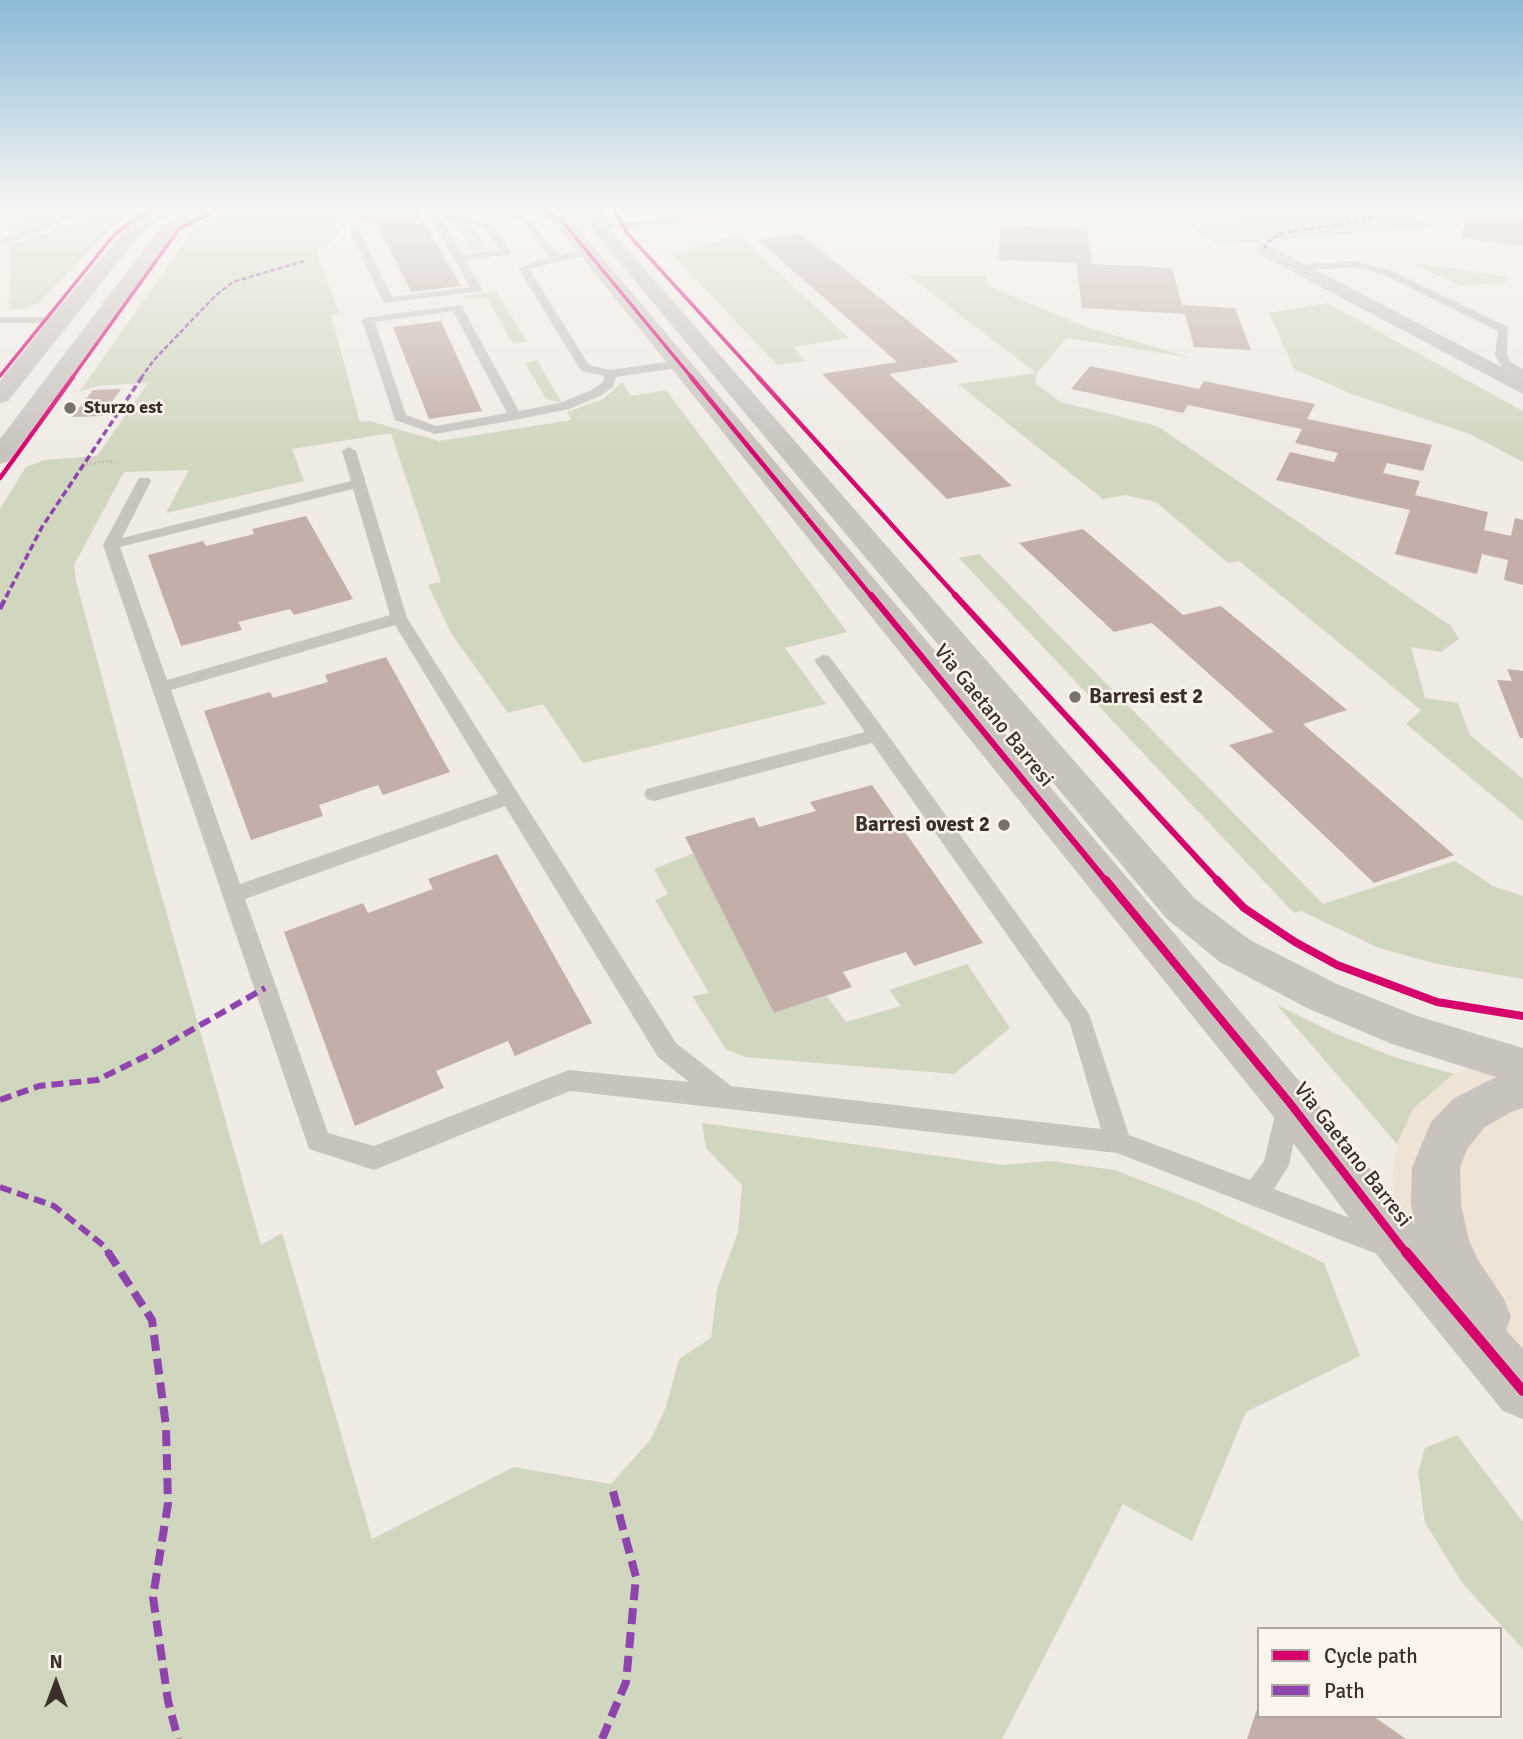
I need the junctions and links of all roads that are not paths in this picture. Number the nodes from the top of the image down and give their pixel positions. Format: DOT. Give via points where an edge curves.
graph roads {
  1 [pos="83,291"];
  2 [pos="122,291"];
  3 [pos="382,291"];
  4 [pos="461,291"];
  5 [pos="537,291"];
  6 [pos="634,291"];
  7 [pos="649,291"];
  8 [pos="1343,291"];
  9 [pos="1426,291"];
  10 [pos="0,320"];
  11 [pos="59,320"];
  12 [pos="680,364"];
  13 [pos="1523,373"];
  14 [pos="610,374"];
  15 [pos="1523,387"];
  16 [pos="0,397"];
  17 [pos="515,416"];
  18 [pos="349,451"];
  19 [pos="0,456"];
  20 [pos="144,481"];
  21 [pos="358,484"];
  22 [pos="111,545"];
  23 [pos="400,618"];
  24 [pos="823,660"];
  25 [pos="160,687"];
  26 [pos="878,734"];
  27 [pos="654,793"];
  28 [pos="508,798"];
  29 [pos="233,895"];
  30 [pos="1523,1067"];
  31 [pos="1523,1089"];
  32 [pos="725,1096"];
  33 [pos="1289,1102"];
  34 [pos="1118,1142"];
  35 [pos="1255,1195"];
  36 [pos="1436,1205"];
  37 [pos="1405,1251"];
  38 [pos="1509,1347"];
  39 [pos="1523,1391"];
  1 -- 11 [label="street"];
  2 -- 19 [label="street"];
  3 -- 4 [label="lane" via="387,301"];
  5 -- 14 [label="lane" via="585,368"];
  6 -- 12 [label="street, Via Gaetano Barresi"];
  7 -- 30 [label="street, Via Gaetano Barresi" via="1180,908 1235,951 1322,996 1407,1031"];
  8 -- 15 [label="street"];
  9 -- 13 [label="lane" via="1504,329 1501,355 1506,364"];
  10 -- 11 [label="lane"];
  11 -- 16 [label="street"];
  12 -- 14 [label="lane"];
  12 -- 33 [label="street, Via Gaetano Barresi"];
  14 -- 17 [label="lane" via="609,384 596,393 564,406"];
  17 -- 17 [label="lane" via="457,307 368,320 400,417 435,430"];
  18 -- 21 [label="lane"];
  20 -- 22 [label="lane"];
  21 -- 22 [label="lane"];
  21 -- 23 [label="lane"];
  22 -- 25 [label="lane"];
  23 -- 25 [label="lane"];
  23 -- 28 [label="lane"];
  24 -- 26 [label="lane"];
  25 -- 29 [label="lane"];
  26 -- 27 [label="lane"];
  26 -- 34 [label="lane" via="1080,1021"];
  28 -- 29 [label="lane"];
  28 -- 32 [label="lane" via="667,1050"];
  29 -- 32 [label="lane" via="318,1141 374,1157 569,1080"];
  31 -- 36 [label="street" via="1498,1096 1469,1113 1448,1137 1436,1168"];
  32 -- 34 [label="lane"];
  33 -- 35 [label="lane" via="1276,1165"];
  33 -- 37 [label="street, Via Gaetano Barresi"];
  34 -- 35 [label="lane"];
  35 -- 37 [label="lane"];
  36 -- 37 [label="lane" via="1428,1234"];
  36 -- 38 [label="street" via="1460,1279"];
  37 -- 38 [label="street"];
  37 -- 39 [label="street"];
}
